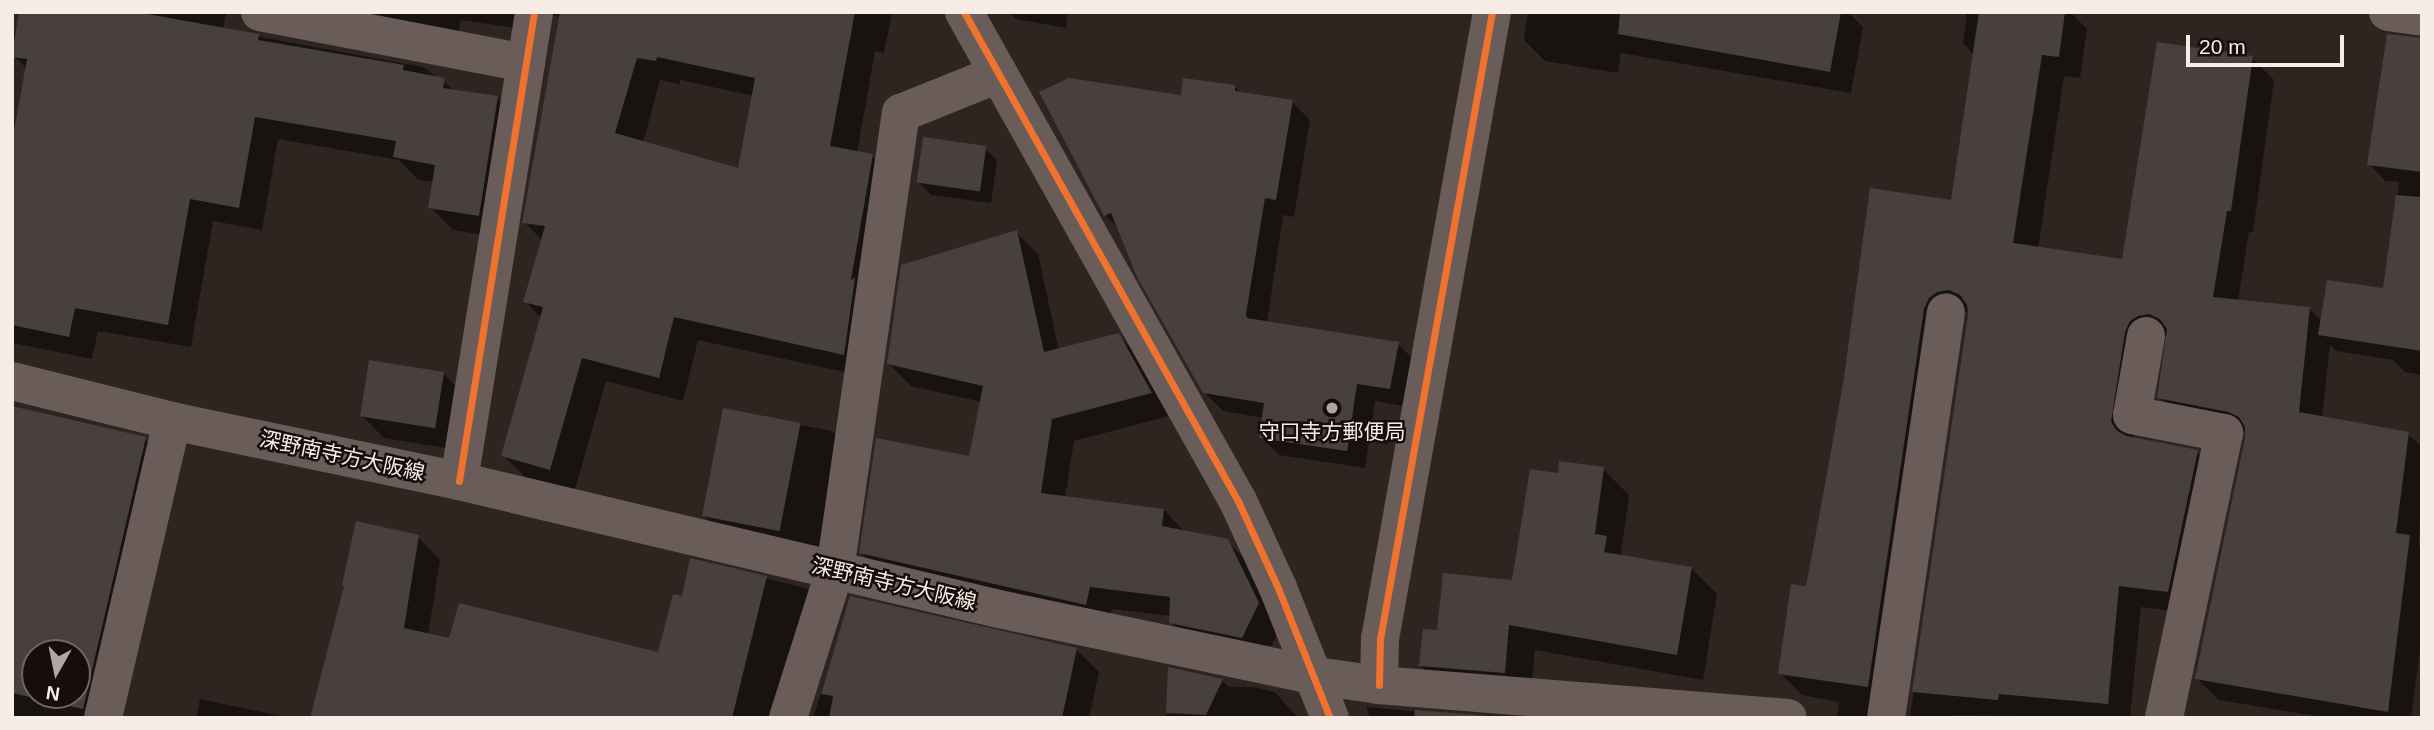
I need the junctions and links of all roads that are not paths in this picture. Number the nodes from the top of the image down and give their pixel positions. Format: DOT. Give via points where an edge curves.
graph roads {
  1 [pos="260,12"];
  2 [pos="534,12"];
  3 [pos="964,12"];
  4 [pos="1492,12"];
  5 [pos="2388,12"];
  6 [pos="2422,17"];
  7 [pos="526,64"];
  8 [pos="998,74"];
  9 [pos="1946,312"];
  10 [pos="2146,336"];
  11 [pos="12,381"];
  12 [pos="173,421"];
  13 [pos="459,481"];
  14 [pos="835,570"];
  15 [pos="1316,676"];
  16 [pos="1379,685"];
  17 [pos="103,718"];
  18 [pos="788,718"];
  19 [pos="1330,718"];
  20 [pos="1788,718"];
  21 [pos="1886,718"];
  22 [pos="2164,718"];
  1 -- 7 [label="street"];
  2 -- 7 [label="street"];
  3 -- 8 [label="street"];
  4 -- 16 [label="street" via="1380,639"];
  5 -- 6 [label="street"];
  7 -- 13 [label="street"];
  8 -- 14 [label="street" via="901,113"];
  8 -- 15 [label="street" via="1238,501"];
  9 -- 21 [label="street"];
  10 -- 22 [label="street" via="2132,415 2224,433"];
  11 -- 12 [label="main road, 深野南寺方大阪線"];
  12 -- 13 [label="main road, 深野南寺方大阪線"];
  12 -- 17 [label="street"];
  13 -- 14 [label="main road, 深野南寺方大阪線"];
  14 -- 15 [label="main road, 深野南寺方大阪線"];
  14 -- 18 [label="street"];
  15 -- 16 [label="main road, 深野南寺方大阪線"];
  15 -- 19 [label="street"];
  16 -- 20 [label="main road, 深野南寺方大阪線"];
}
